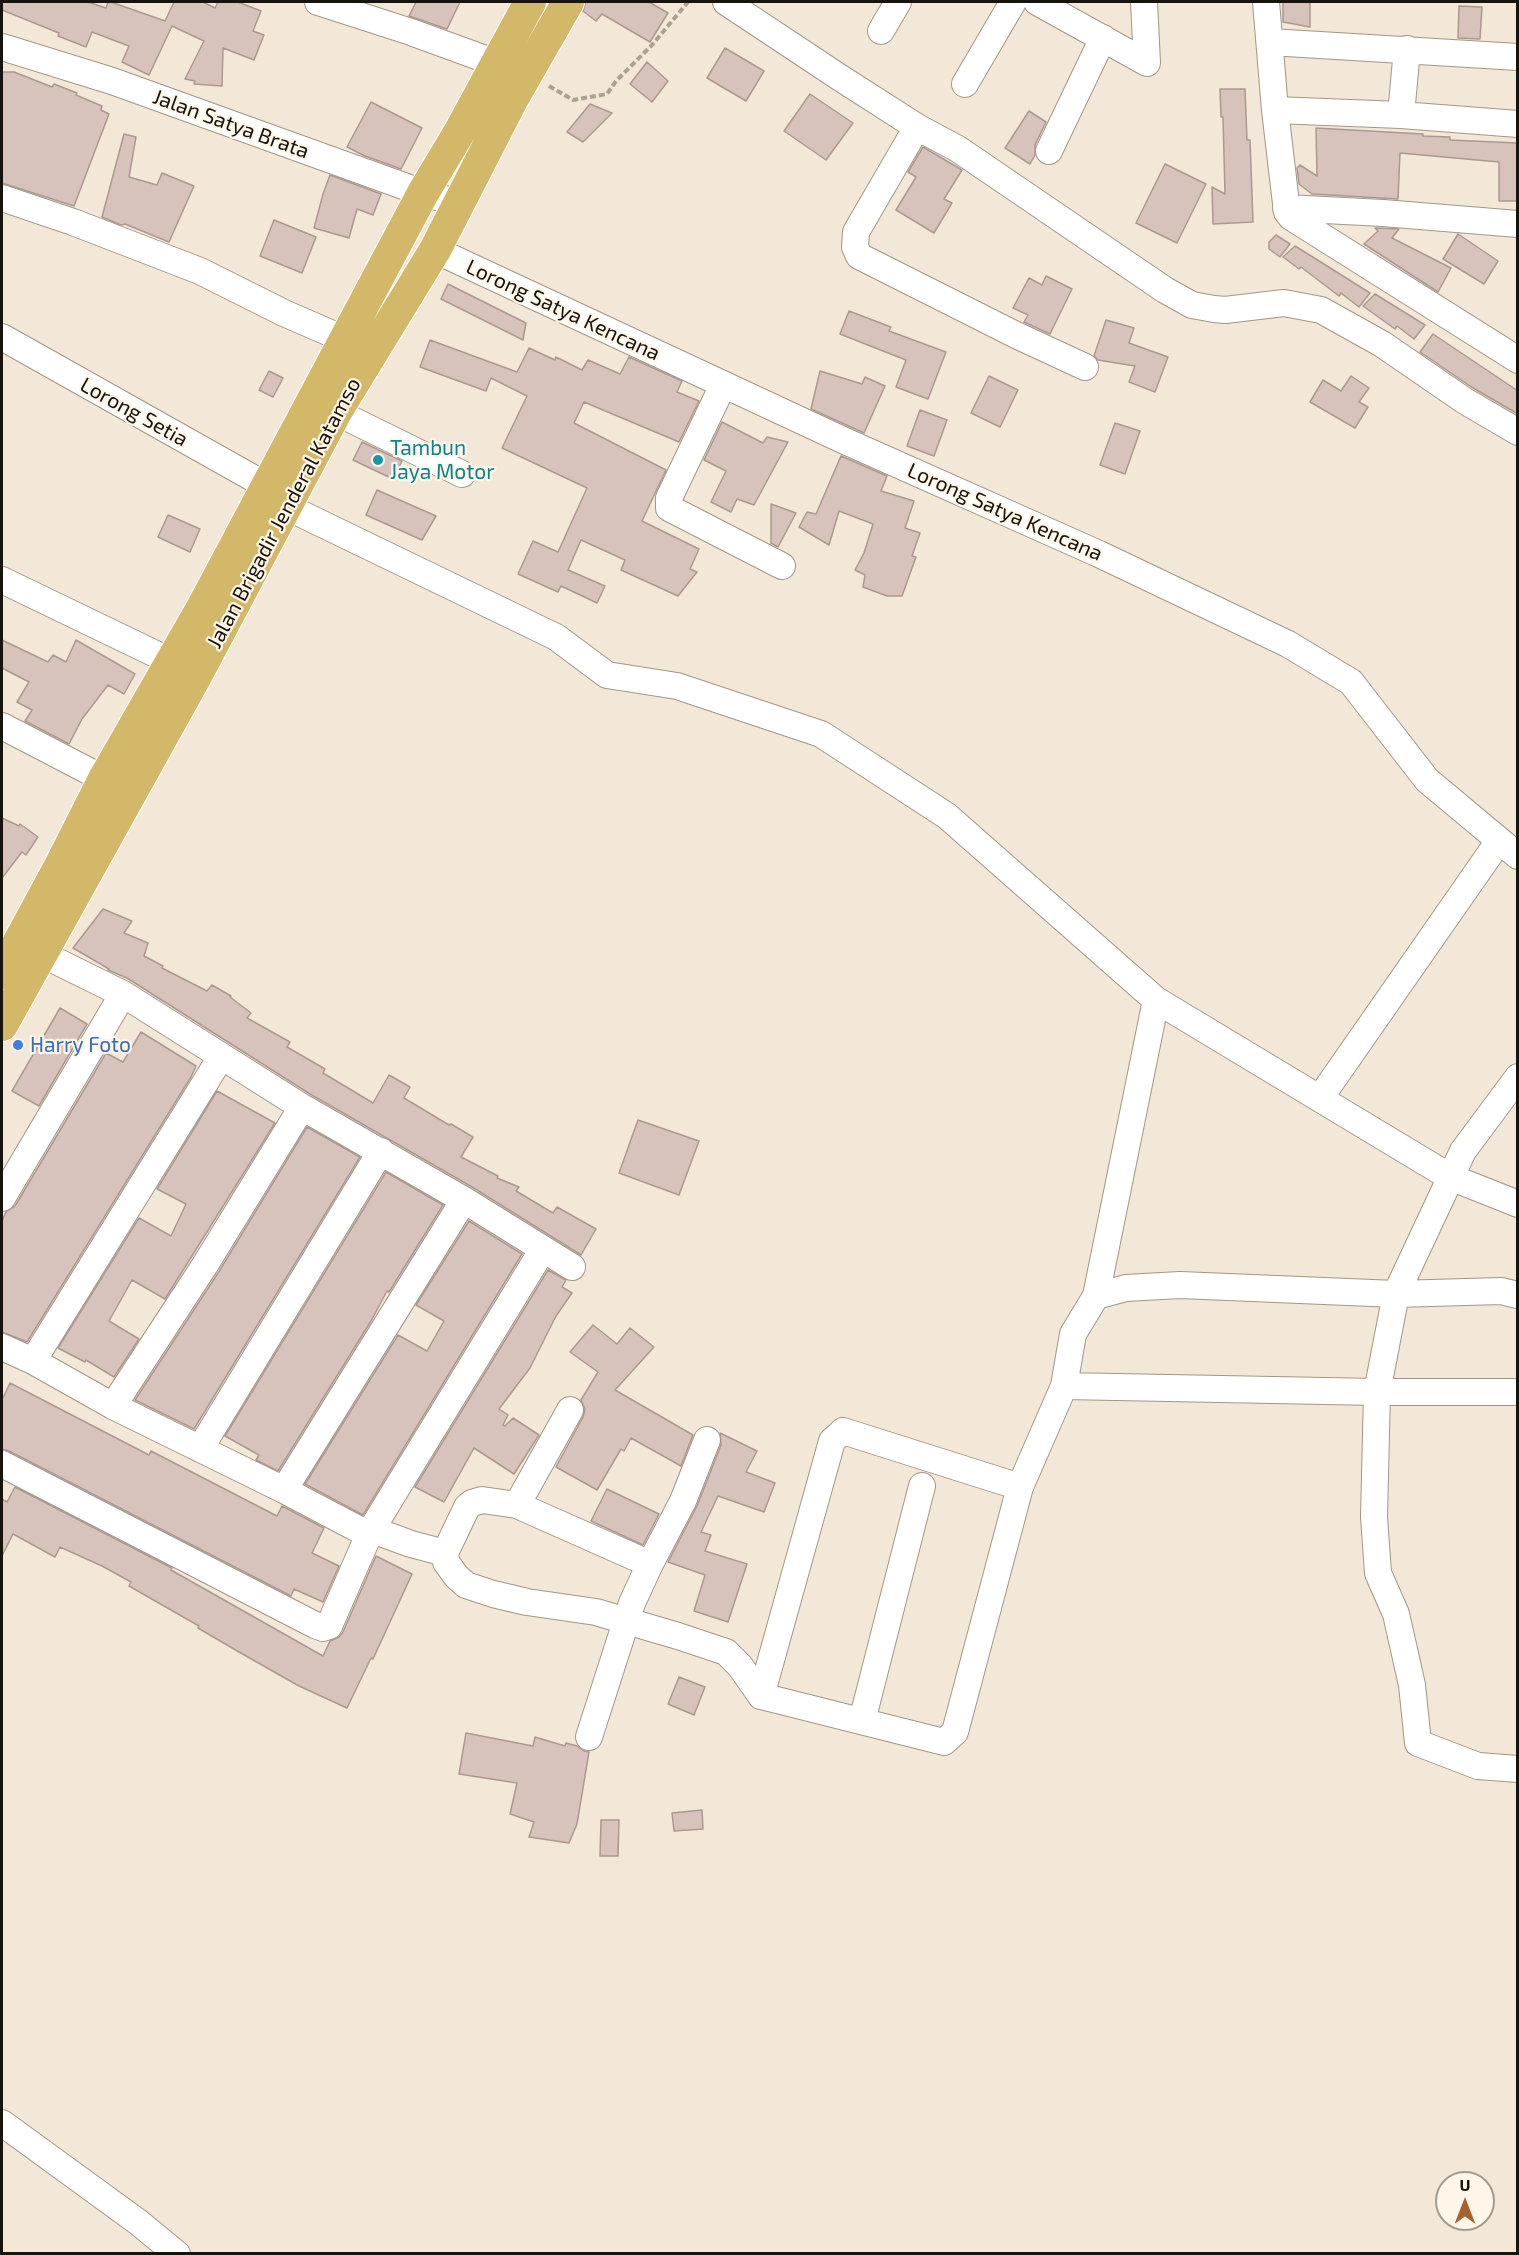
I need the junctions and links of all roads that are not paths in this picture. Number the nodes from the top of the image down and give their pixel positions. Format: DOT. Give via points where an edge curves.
graph roads {
  1 [pos="318,2"];
  2 [pos="530,2"];
  3 [pos="568,2"];
  4 [pos="726,2"];
  5 [pos="898,2"];
  6 [pos="1013,2"];
  7 [pos="1037,2"];
  8 [pos="1144,2"];
  9 [pos="1266,2"];
  10 [pos="881,31"];
  11 [pos="1103,38"];
  12 [pos="1270,42"];
  13 [pos="2,47"];
  14 [pos="1407,49"];
  15 [pos="1518,57"];
  16 [pos="496,63"];
  17 [pos="965,84"];
  18 [pos="1275,110"];
  19 [pos="1401,115"];
  20 [pos="1518,124"];
  21 [pos="917,127"];
  22 [pos="1049,151"];
  23 [pos="423,193"];
  24 [pos="2,198"];
  25 [pos="459,203"];
  26 [pos="1286,208"];
  27 [pos="1518,224"];
  28 [pos="435,250"];
  29 [pos="2,337"];
  30 [pos="346,339"];
  31 [pos="1518,360"];
  32 [pos="1085,367"];
  33 [pos="723,385"];
  34 [pos="336,412"];
  35 [pos="1518,432"];
  36 [pos="462,474"];
  37 [pos="276,496"];
  38 [pos="783,566"];
  39 [pos="2,580"];
  40 [pos="170,661"];
  41 [pos="2,726"];
  42 [pos="104,779"];
  43 [pos="1508,849"];
  44 [pos="42,954"];
  45 [pos="2,973"];
  46 [pos="123,994"];
  47 [pos="1156,1000"];
  48 [pos="2,1025"];
  49 [pos="220,1057"];
  50 [pos="1518,1077"];
  51 [pos="1320,1098"];
  52 [pos="302,1107"];
  53 [pos="381,1151"];
  54 [pos="1450,1177"];
  55 [pos="2,1198"];
  56 [pos="464,1200"];
  57 [pos="1518,1204"];
  58 [pos="543,1248"];
  59 [pos="572,1267"];
  60 [pos="1396,1294"];
  61 [pos="1518,1295"];
  62 [pos="1096,1296"];
  63 [pos="2,1350"];
  64 [pos="33,1361"];
  65 [pos="1064,1386"];
  66 [pos="1377,1392"];
  67 [pos="1518,1392"];
  68 [pos="113,1406"];
  69 [pos="570,1410"];
  70 [pos="707,1440"];
  71 [pos="200,1449"];
  72 [pos="2,1464"];
  73 [pos="922,1486"];
  74 [pos="1020,1487"];
  75 [pos="284,1490"];
  76 [pos="517,1505"];
  77 [pos="370,1532"];
  78 [pos="445,1552"];
  79 [pos="650,1564"];
  80 [pos="626,1622"];
  81 [pos="761,1696"];
  82 [pos="862,1721"];
  83 [pos="589,1737"];
  84 [pos="1518,1769"];
  85 [pos="2,2123"];
  86 [pos="177,2253"];
  1 -- 16 [label="street"];
  2 -- 16 [label="main road, Jalan Brigadir Jenderal Katamso"];
  3 -- 25 [label="main road, Jalan Brigadir Jenderal Katamso"];
  4 -- 21 [label="street"];
  5 -- 10 [label="street"];
  6 -- 17 [label="street"];
  7 -- 11 [label="street"];
  8 -- 11 [label="street" via="1147,63"];
  9 -- 12 [label="street"];
  11 -- 22 [label="street"];
  12 -- 14 [label="street"];
  12 -- 18 [label="street"];
  13 -- 23 [label="street, Jalan Satya Brata" via="112,81"];
  14 -- 15 [label="street"];
  14 -- 19 [label="street"];
  16 -- 23 [label="main road, Jalan Brigadir Jenderal Katamso"];
  18 -- 19 [label="street"];
  18 -- 26 [label="street"];
  19 -- 20 [label="street"];
  21 -- 32 [label="street" via="856,232 859,256"];
  21 -- 35 [label="street" via="958,149 1192,305 1224,310 1284,303 1321,310 1382,344"];
  23 -- 25 [label="street, Jalan Satya Brata"];
  23 -- 30 [label="main road, Jalan Brigadir Jenderal Katamso"];
  24 -- 30 [label="street" via="200,271"];
  25 -- 28 [label="main road, Jalan Brigadir Jenderal Katamso"];
  26 -- 27 [label="street"];
  26 -- 31 [label="street" via="1291,217"];
  28 -- 33 [label="street, Lorong Satya Kencana"];
  28 -- 34 [label="main road, Jalan Brigadir Jenderal Katamso"];
  29 -- 37 [label="street, Lorong Setia"];
  30 -- 37 [label="main road, Jalan Brigadir Jenderal Katamso"];
  33 -- 38 [label="street" via="669,498 669,508"];
  33 -- 43 [label="street, Lorong Satya Kencana" via="1099,554 1288,644 1351,682 1427,780"];
  34 -- 36 [label="street"];
  34 -- 37 [label="main road, Jalan Brigadir Jenderal Katamso"];
  37 -- 40 [label="main road, Jalan Brigadir Jenderal Katamso"];
  37 -- 44 [label="main road, Jalan Brigadir Jenderal Katamso" via="241,593"];
  37 -- 47 [label="street, Lorong Setia" via="556,637 607,675 677,686 821,734 947,816"];
  39 -- 40 [label="street"];
  40 -- 42 [label="main road, Jalan Brigadir Jenderal Katamso"];
  41 -- 42 [label="street"];
  42 -- 45 [label="main road, Jalan Brigadir Jenderal Katamso"];
  43 -- 51 [label="street"];
  44 -- 46 [label="street"];
  44 -- 48 [label="main road, Jalan Brigadir Jenderal Katamso"];
  46 -- 49 [label="street"];
  46 -- 55 [label="street"];
  47 -- 51 [label="street, Lorong Setia"];
  47 -- 62 [label="street"];
  49 -- 52 [label="street"];
  49 -- 64 [label="street"];
  50 -- 54 [label="street" via="1462,1151"];
  51 -- 54 [label="street, Lorong Setia"];
  52 -- 53 [label="street"];
  52 -- 68 [label="street"];
  53 -- 56 [label="street"];
  53 -- 71 [label="street"];
  54 -- 57 [label="street, Lorong Setia"];
  54 -- 60 [label="street"];
  56 -- 58 [label="street"];
  56 -- 75 [label="street"];
  58 -- 59 [label="street"];
  58 -- 77 [label="street"];
  60 -- 61 [label="street" via="1501,1291"];
  60 -- 62 [label="street" via="1180,1285 1126,1288"];
  60 -- 66 [label="street"];
  62 -- 65 [label="street" via="1073,1334"];
  63 -- 64 [label="street"];
  64 -- 68 [label="street"];
  65 -- 66 [label="street"];
  65 -- 74 [label="street"];
  66 -- 67 [label="street"];
  66 -- 84 [label="street" via="1374,1517 1378,1573 1396,1614 1412,1685 1418,1743 1478,1766"];
  68 -- 71 [label="street"];
  69 -- 76 [label="street"];
  70 -- 79 [label="street" via="683,1501"];
  71 -- 75 [label="street"];
  72 -- 77 [label="street" via="323,1628 329,1626"];
  73 -- 82 [label="street"];
  74 -- 81 [label="street" via="843,1431 832,1441"];
  74 -- 82 [label="street" via="955,1732 944,1742"];
  75 -- 77 [label="street"];
  76 -- 78 [label="street" via="482,1500 472,1503"];
  76 -- 79 [label="street"];
  77 -- 78 [label="street"];
  78 -- 80 [label="street" via="446,1562 466,1585"];
  79 -- 80 [label="street"];
  80 -- 81 [label="street" via="726,1652"];
  80 -- 83 [label="street"];
  81 -- 82 [label="street"];
  85 -- 86 [label="street"];
}
